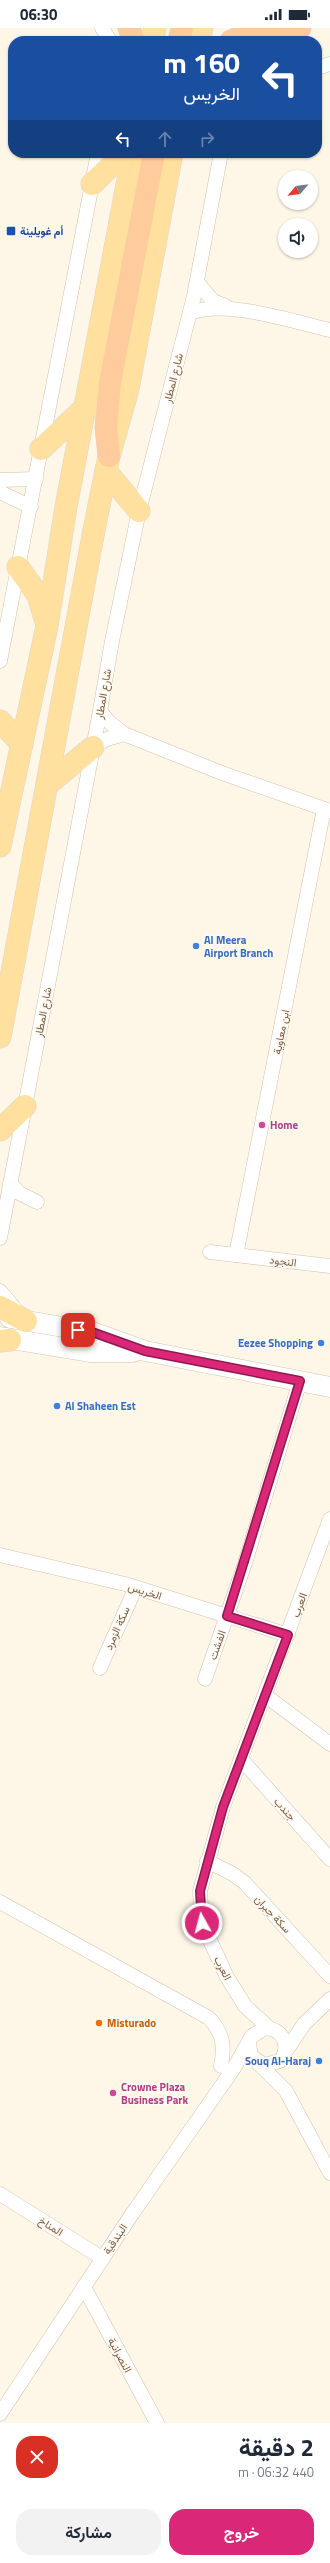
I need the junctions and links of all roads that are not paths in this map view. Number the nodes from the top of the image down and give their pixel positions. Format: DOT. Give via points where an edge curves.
graph roads {
  1 [pos="300,28"];
  2 [pos="243,36"];
  3 [pos="97,158"];
  4 [pos="119,158"];
  5 [pos="132,158"];
  6 [pos="153,158"];
  7 [pos="171,158"];
  8 [pos="220,158"];
  9 [pos="92,184"];
  10 [pos="197,282"];
  11 [pos="232,309"];
  12 [pos="190,313"];
  13 [pos="330,330"];
  14 [pos="86,407"];
  15 [pos="41,449"];
  16 [pos="108,463"];
  17 [pos="36,479"];
  18 [pos="0,480"];
  19 [pos="0,492"];
  20 [pos="31,507"];
  21 [pos="139,510"];
  22 [pos="18,567"];
  23 [pos="47,626"];
  24 [pos="0,661"];
  25 [pos="100,712"];
  26 [pos="0,721"];
  27 [pos="124,734"];
  28 [pos="22,744"];
  29 [pos="93,747"];
  30 [pos="48,784"];
  31 [pos="327,810"];
  32 [pos="0,846"];
  33 [pos="0,1038"];
  34 [pos="25,1106"];
  35 [pos="0,1130"];
  36 [pos="10,1183"];
  37 [pos="37,1202"];
  38 [pos="0,1238"];
  39 [pos="210,1252"];
  40 [pos="236,1255"];
  41 [pos="330,1266"];
  42 [pos="0,1291"];
  43 [pos="0,1307"];
  44 [pos="0,1317"];
  45 [pos="26,1321"];
  46 [pos="3,1341"];
  47 [pos="150,1349"];
  48 [pos="300,1381"];
  49 [pos="330,1387"];
  50 [pos="329,1526"];
  51 [pos="0,1555"];
  52 [pos="135,1589"];
  53 [pos="227,1616"];
  54 [pos="288,1635"];
  55 [pos="100,1668"];
  56 [pos="205,1679"];
  57 [pos="266,1696"];
  58 [pos="330,1744"];
  59 [pos="241,1759"];
  60 [pos="330,1858"];
  61 [pos="207,1861"];
  62 [pos="0,1902"];
  63 [pos="330,1976"];
  64 [pos="330,1999"];
  65 [pos="245,2006"];
  66 [pos="304,2024"];
  67 [pos="273,2029"];
  68 [pos="250,2040"];
  69 [pos="283,2056"];
  70 [pos="257,2062"];
  71 [pos="227,2067"];
  72 [pos="286,2090"];
  73 [pos="330,2173"];
  74 [pos="0,2194"];
  75 [pos="102,2258"];
  76 [pos="84,2287"];
  77 [pos="0,2414"];
  78 [pos="157,2423"];
  1 -- 2 [label="highway" via="257,30"];
  3 -- 9 [label="street"];
  4 -- 9 [label="main road"];
  5 -- 14 [label="main road"];
  6 -- 16 [label="highway" via="110,383 106,427"];
  7 -- 16 [label="main road" via="128,389"];
  8 -- 10 [label="street, شارع المطار"];
  9 -- 15 [label="street"];
  10 -- 11 [label="street" via="213,301"];
  10 -- 12 [label="street, شارع المطار"];
  11 -- 12 [label="street" via="210,307"];
  11 -- 13 [label="street"];
  12 -- 21 [label="street, شارع المطار"];
  14 -- 15 [label="main road"];
  14 -- 23 [label="main road" via="66,506"];
  15 -- 17 [label="street"];
  16 -- 21 [label="main road"];
  16 -- 30 [label="main road"];
  17 -- 18 [label="street"];
  17 -- 20 [label="street"];
  19 -- 20 [label="street"];
  20 -- 22 [label="street"];
  21 -- 25 [label="street, شارع المطار"];
  22 -- 23 [label="main road" via="38,596"];
  22 -- 24 [label="street"];
  23 -- 28 [label="main road"];
  25 -- 27 [label="street, ابن معاوية"];
  25 -- 29 [label="street, شارع المطار"];
  26 -- 28 [label="main road"];
  27 -- 29 [label="street"];
  27 -- 31 [label="street, ابن معاوية" via="222,773"];
  28 -- 32 [label="main road"];
  29 -- 30 [label="main road"];
  29 -- 34 [label="street, شارع المطار"];
  30 -- 33 [label="main road"];
  31 -- 40 [label="street, ابن معاوية"];
  34 -- 35 [label="main road"];
  34 -- 36 [label="street, شارع المطار"];
  36 -- 37 [label="street" via="20,1193"];
  36 -- 38 [label="street, شارع المطار"];
  39 -- 40 [label="street, النجود"];
  40 -- 41 [label="street, النجود"];
  42 -- 45 [label="street"];
  43 -- 45 [label="main road"];
  44 -- 45 [label="main road"];
  45 -- 47 [label="main road" via="92,1332"];
  46 -- 47 [label="main road" via="90,1352"];
  47 -- 48 [label="main road"];
  48 -- 49 [label="main road"];
  48 -- 53 [label="street, الفشت"];
  50 -- 54 [label="street, العرب"];
  51 -- 52 [label="street, الخريس" via="124,1584"];
  52 -- 53 [label="street, الخريس"];
  52 -- 55 [label="street, سكة الزمرد"];
  53 -- 54 [label="street, الخريس"];
  53 -- 56 [label="street, الفشت"];
  54 -- 57 [label="street, العرب"];
  57 -- 58 [label="street"];
  57 -- 59 [label="street, العرب"];
  59 -- 60 [label="street, جندب"];
  59 -- 61 [label="street, العرب"];
  61 -- 63 [label="street, سكة جبران" via="234,1874 245,1883"];
  61 -- 65 [label="street, العرب" via="200,1891 202,1923 227,1977"];
  62 -- 71 [label="street" via="209,2018 220,2032"];
  64 -- 66 [label="street"];
  65 -- 67 [label="street, العرب"];
  65 -- 68 [label="street, العرب"];
  66 -- 67 [label="street"];
  66 -- 69 [label="street"];
  67 -- 68 [label="street" via="260,2030"];
  67 -- 69 [label="street" via="285,2039"];
  68 -- 70 [label="street" via="249,2050"];
  68 -- 71 [label="street, البندقية"];
  69 -- 70 [label="street" via="270,2066"];
  69 -- 72 [label="street" via="280,2070"];
  70 -- 71 [label="street"];
  70 -- 72 [label="street"];
  71 -- 75 [label="street, البندقية"];
  72 -- 73 [label="street"];
  74 -- 75 [label="street, المناخ"];
  75 -- 76 [label="street, البندقية"];
  76 -- 77 [label="street, البندقية"];
  76 -- 78 [label="street, النصرانية"];
}
